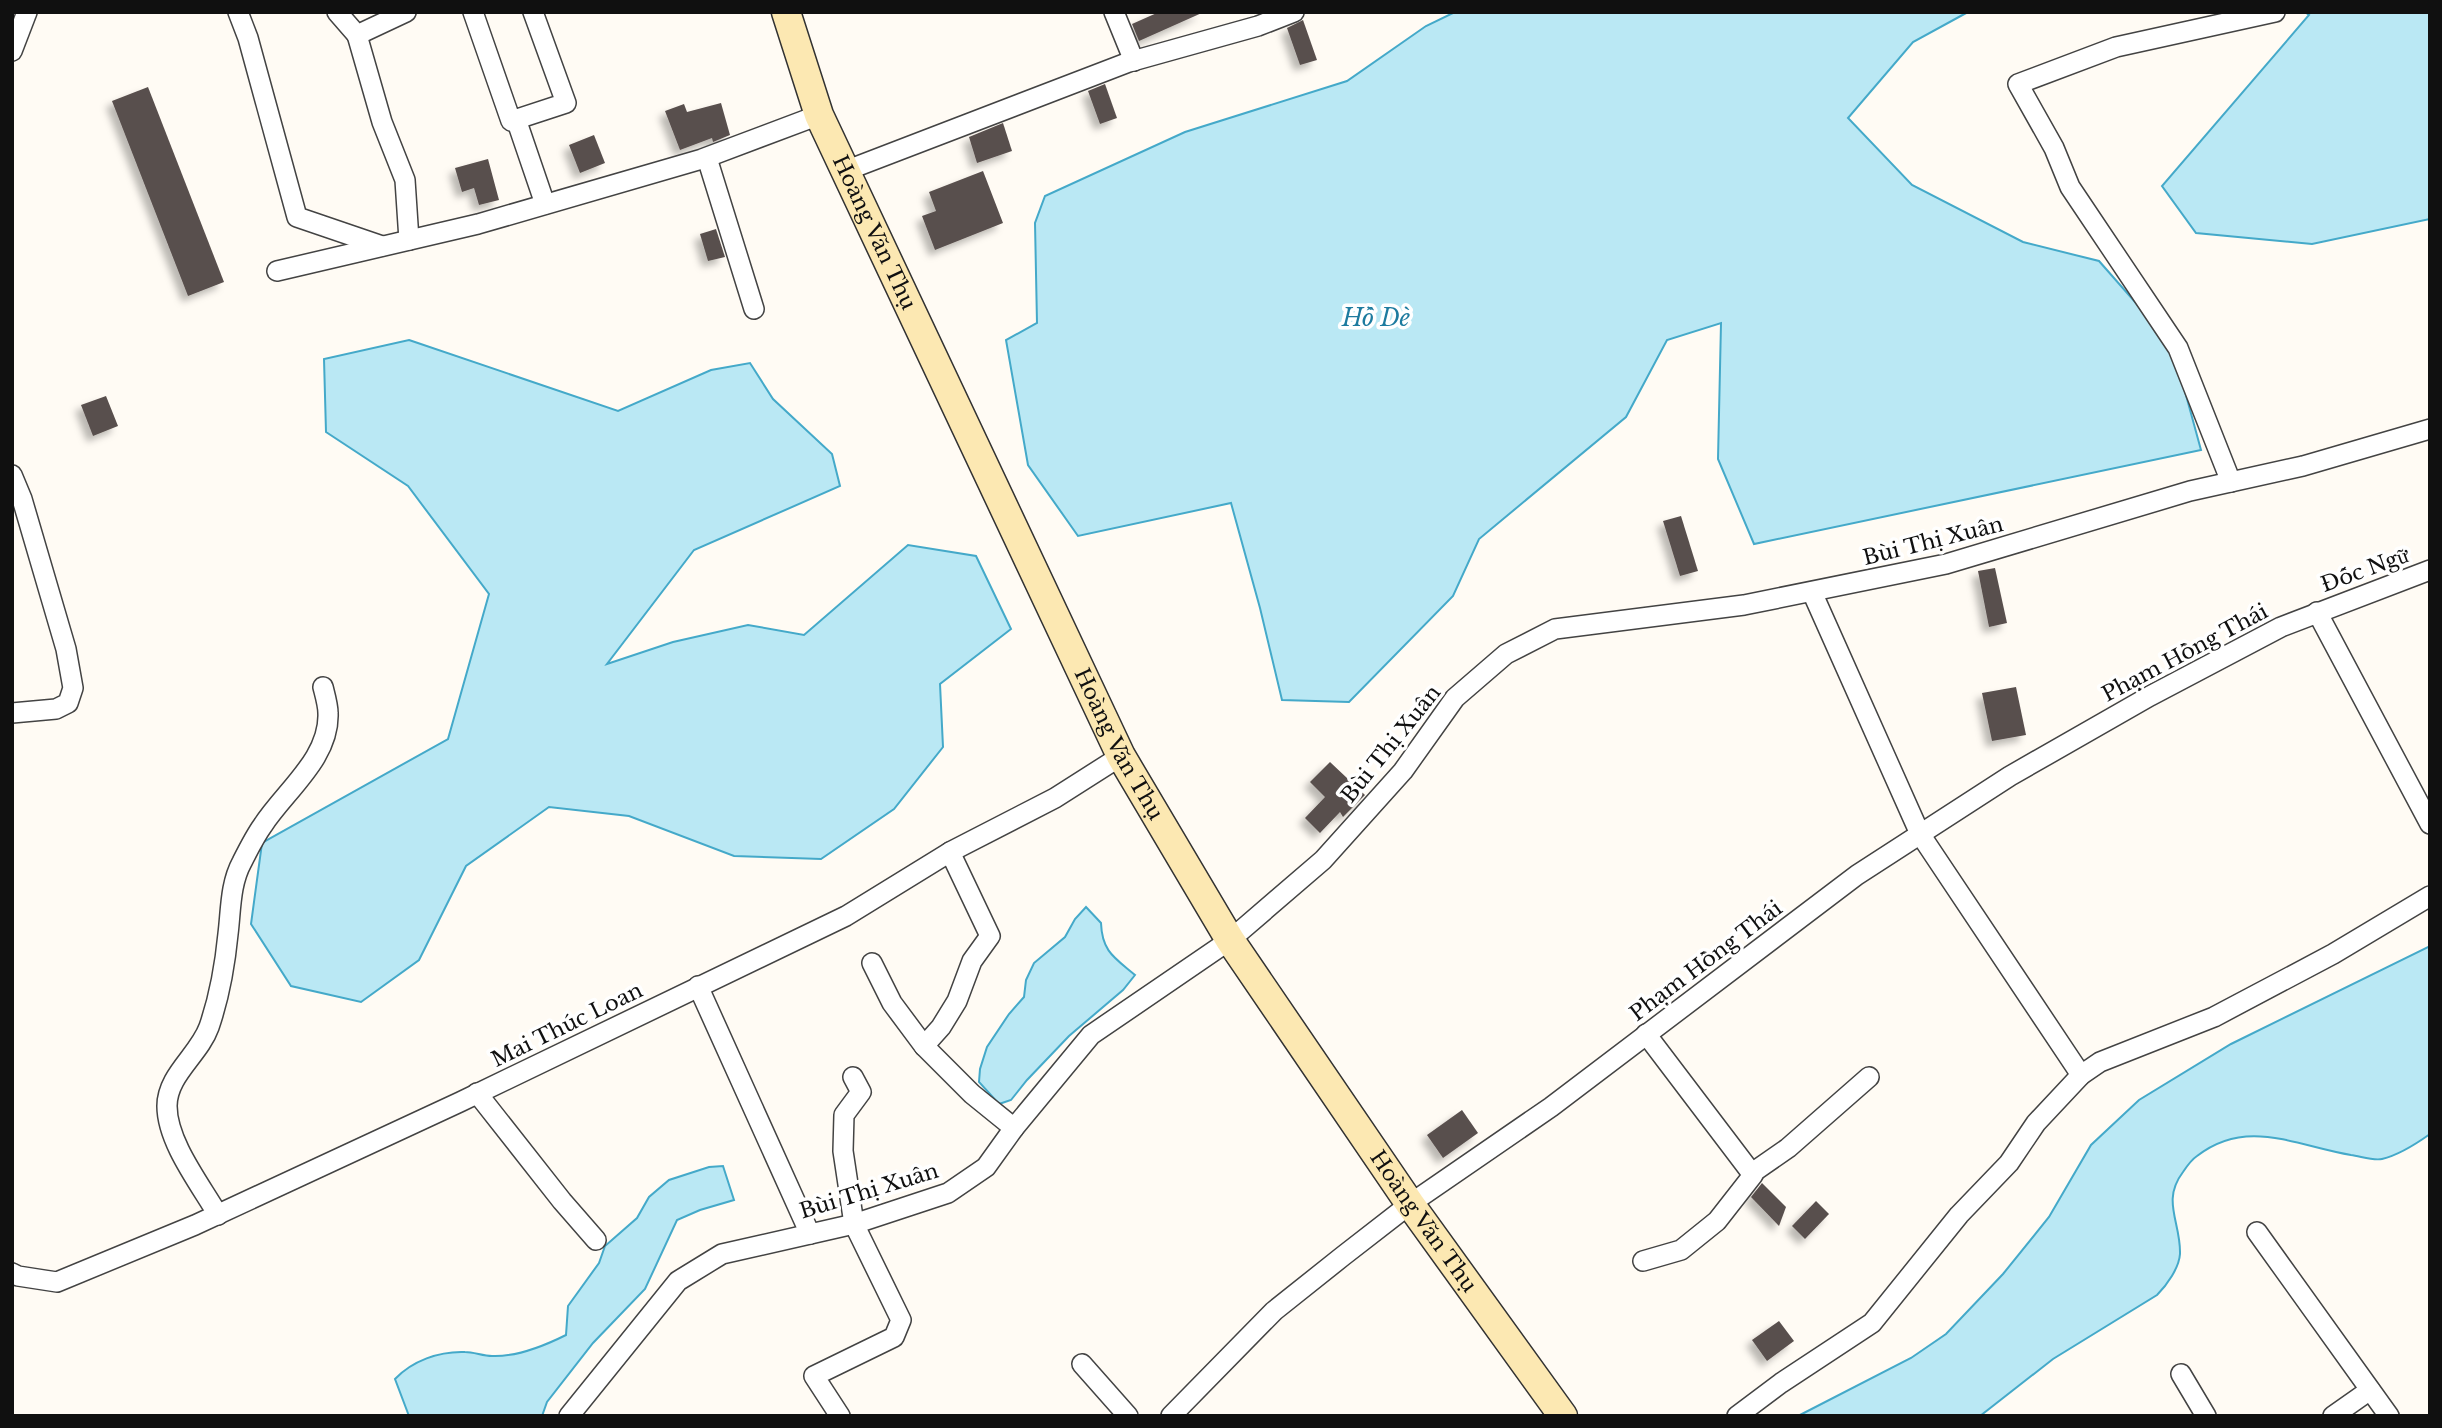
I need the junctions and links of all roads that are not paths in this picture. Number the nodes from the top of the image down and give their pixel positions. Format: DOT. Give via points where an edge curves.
graph roads {
  1 [pos="27,12"];
  2 [pos="238,12"];
  3 [pos="337,12"];
  4 [pos="406,12"];
  5 [pos="473,12"];
  6 [pos="533,12"];
  7 [pos="786,12"];
  8 [pos="1114,12"];
  9 [pos="1294,12"];
  10 [pos="2275,12"];
  11 [pos="357,36"];
  12 [pos="12,51"];
  13 [pos="1134,61"];
  14 [pos="819,115"];
  15 [pos="514,120"];
  16 [pos="707,158"];
  17 [pos="845,171"];
  18 [pos="545,204"];
  19 [pos="408,240"];
  20 [pos="382,246"];
  21 [pos="276,271"];
  22 [pos="754,309"];
  23 [pos="2430,429"];
  24 [pos="12,475"];
  25 [pos="2231,482"];
  26 [pos="2430,570"];
  27 [pos="1812,592"];
  28 [pos="2317,612"];
  29 [pos="323,687"];
  30 [pos="12,713"];
  31 [pos="1121,756"];
  32 [pos="2430,824"];
  33 [pos="1920,834"];
  34 [pos="950,852"];
  35 [pos="2430,896"];
  36 [pos="1230,940"];
  37 [pos="872,963"];
  38 [pos="698,986"];
  39 [pos="1646,1034"];
  40 [pos="924,1046"];
  41 [pos="1869,1076"];
  42 [pos="2081,1076"];
  43 [pos="853,1077"];
  44 [pos="477,1094"];
  45 [pos="1014,1128"];
  46 [pos="1752,1173"];
  47 [pos="1410,1204"];
  48 [pos="218,1215"];
  49 [pos="854,1224"];
  50 [pos="2257,1231"];
  51 [pos="810,1234"];
  52 [pos="596,1240"];
  53 [pos="1643,1261"];
  54 [pos="12,1273"];
  55 [pos="1082,1364"];
  56 [pos="2181,1374"];
  57 [pos="2370,1390"];
  58 [pos="569,1416"];
  59 [pos="840,1416"];
  60 [pos="1128,1416"];
  61 [pos="1171,1416"];
  62 [pos="1563,1416"];
  63 [pos="1737,1416"];
  64 [pos="2206,1416"];
  65 [pos="2333,1416"];
  66 [pos="2389,1416"];
  1 -- 12 [label="street"];
  2 -- 20 [label="street" via="297,217"];
  3 -- 11 [label="street"];
  4 -- 11 [label="street"];
  5 -- 15 [label="street"];
  6 -- 15 [label="street" via="566,103"];
  7 -- 14 [label="main road, Hoàng Văn Thụ"];
  8 -- 13 [label="street"];
  9 -- 13 [label="street"];
  10 -- 25 [label="street" via="2116,47 2018,84 2070,187 2179,348"];
  11 -- 19 [label="street" via="405,180"];
  13 -- 17 [label="street"];
  14 -- 16 [label="street"];
  14 -- 17 [label="main road, Hoàng Văn Thụ"];
  15 -- 18 [label="street"];
  16 -- 18 [label="street"];
  16 -- 22 [label="street"];
  17 -- 31 [label="main road, Hoàng Văn Thụ"];
  18 -- 19 [label="street"];
  19 -- 20 [label="street"];
  20 -- 21 [label="street"];
  23 -- 25 [label="street, Bùi Thị Xuân"];
  24 -- 30 [label="street" via="66,649 73,688 68,703 56,709"];
  25 -- 27 [label="street, Bùi Thị Xuân" via="1946,564"];
  26 -- 28 [label="street, Đốc Ngữ"];
  27 -- 33 [label="street"];
  27 -- 36 [label="street, Bùi Thị Xuân" via="1555,629 1506,654 1454,698 1403,771 1323,860"];
  28 -- 32 [label="street"];
  28 -- 33 [label="street, Phạm Hồng Thái" via="2150,696"];
  29 -- 48 [label="street" via="328,713 323,742 263,824 241,863 234,880 225,963 210,1025 167,1098 168,1121 176,1143"];
  31 -- 34 [label="street, Mai Thúc Loan" via="1055,798"];
  31 -- 36 [label="main road, Hoàng Văn Thụ"];
  33 -- 39 [label="street, Phạm Hồng Thái" via="1857,875"];
  33 -- 42 [label="street"];
  34 -- 38 [label="street, Mai Thúc Loan" via="846,915"];
  34 -- 40 [label="street" via="990,936 972,961 942,1027"];
  35 -- 42 [label="street" via="2214,1017 2100,1062"];
  36 -- 45 [label="street, Bùi Thị Xuân" via="1091,1035"];
  36 -- 47 [label="main road, Hoàng Văn Thụ"];
  37 -- 40 [label="street" via="892,1003"];
  38 -- 44 [label="street, Mai Thúc Loan"];
  38 -- 51 [label="street"];
  39 -- 46 [label="street"];
  39 -- 47 [label="street, Phạm Hồng Thái" via="1551,1107"];
  40 -- 45 [label="street"];
  41 -- 46 [label="street"];
  42 -- 63 [label="street" via="2036,1123 2009,1163 1959,1215 1872,1322"];
  43 -- 49 [label="street" via="861,1092 844,1115 843,1151"];
  44 -- 48 [label="street, Mai Thúc Loan"];
  44 -- 52 [label="street"];
  45 -- 49 [label="street, Bùi Thị Xuân" via="985,1167 948,1193"];
  46 -- 53 [label="street" via="1717,1221 1681,1250"];
  47 -- 61 [label="street, Phạm Hồng Thái" via="1274,1311"];
  47 -- 62 [label="main road, Hoàng Văn Thụ"];
  48 -- 54 [label="street, Mai Thúc Loan" via="57,1282"];
  49 -- 51 [label="street, Bùi Thị Xuân"];
  49 -- 59 [label="street" via="901,1320 894,1336 814,1376"];
  50 -- 57 [label="street"];
  51 -- 58 [label="street, Bùi Thị Xuân" via="722,1254 678,1281"];
  55 -- 60 [label="street"];
  56 -- 64 [label="street"];
  57 -- 65 [label="street"];
  57 -- 66 [label="street"];
}
